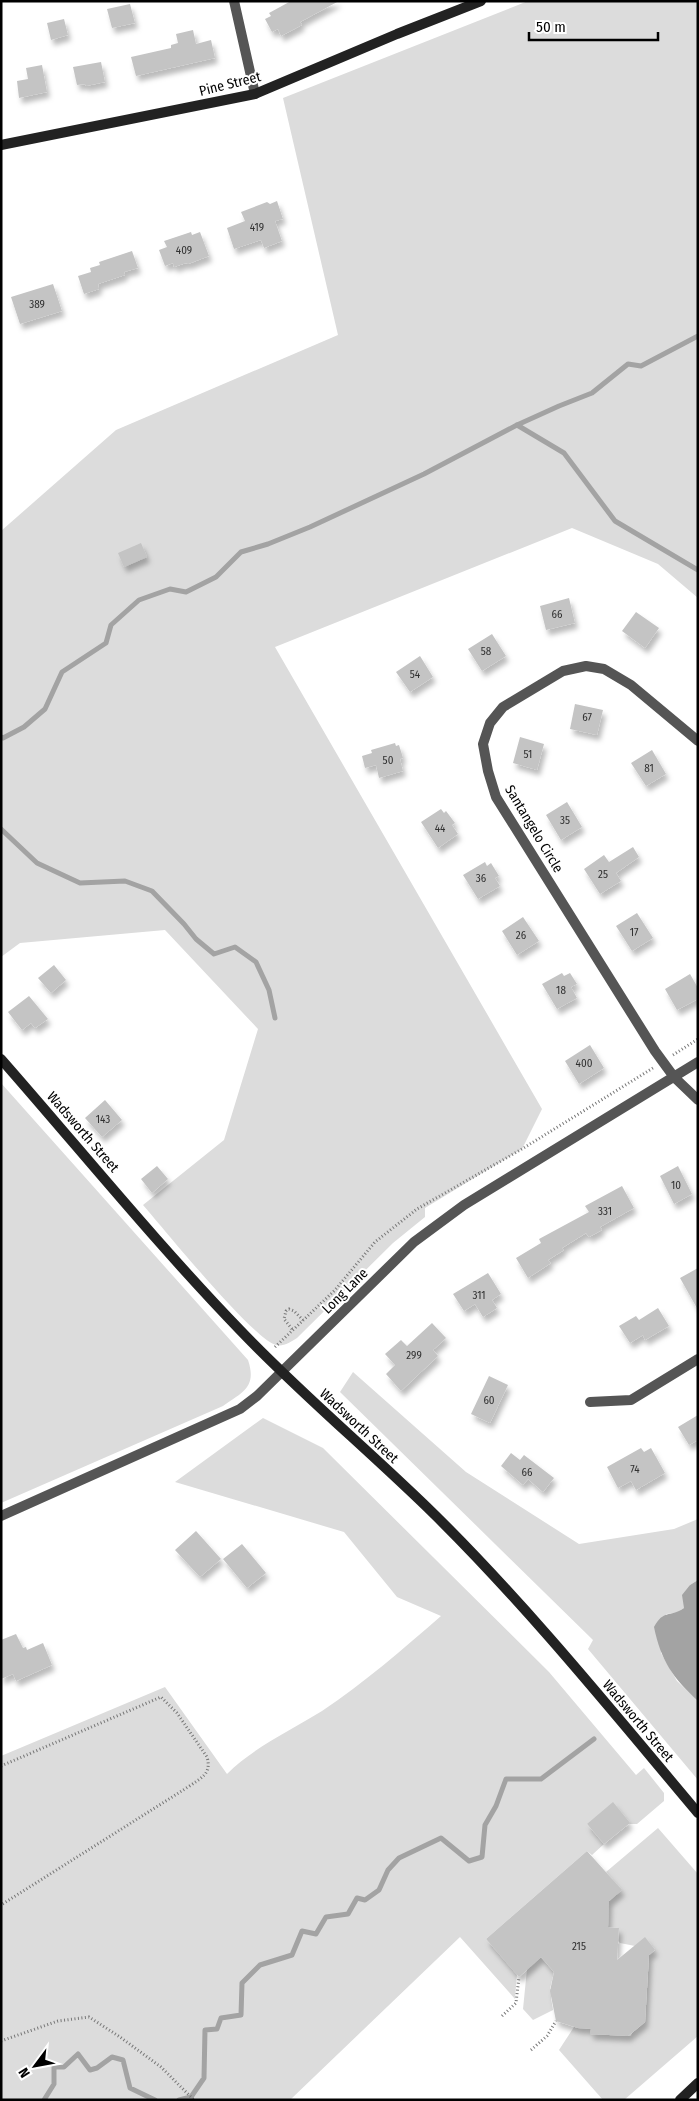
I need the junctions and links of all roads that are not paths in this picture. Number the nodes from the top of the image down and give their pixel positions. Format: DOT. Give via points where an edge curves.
graph roads {
  1 [pos="234,1"];
  2 [pos="481,1"];
  3 [pos="255,94"];
  4 [pos="1,145"];
  5 [pos="698,741"];
  6 [pos="1,1059"];
  7 [pos="698,1062"];
  8 [pos="674,1077"];
  9 [pos="698,1100"];
  10 [pos="698,1359"];
  11 [pos="282,1372"];
  12 [pos="590,1402"];
  13 [pos="1,1516"];
  14 [pos="698,1813"];
  15 [pos="698,2083"];
  16 [pos="680,2100"];
  1 -- 3 [label="street"];
  2 -- 3 [label="street, Pine Street"];
  3 -- 4 [label="street, Pine Street"];
  5 -- 8 [label="street, Santangelo Circle" via="631,685 604,669 586,666 563,671 503,707 490,722 483,744 496,797"];
  6 -- 11 [label="street, Wadsworth Street" via="200,1288"];
  7 -- 8 [label="street, Long Lane"];
  8 -- 9 [label="street, Santangelo Circle"];
  8 -- 11 [label="street, Long Lane" via="464,1205 414,1242"];
  10 -- 12 [label="street" via="631,1400"];
  11 -- 13 [label="street, Long Lane" via="257,1396 224,1417"];
  11 -- 14 [label="street, Wadsworth Street" via="449,1530 588,1682"];
  15 -- 16 [label="street"];
}
